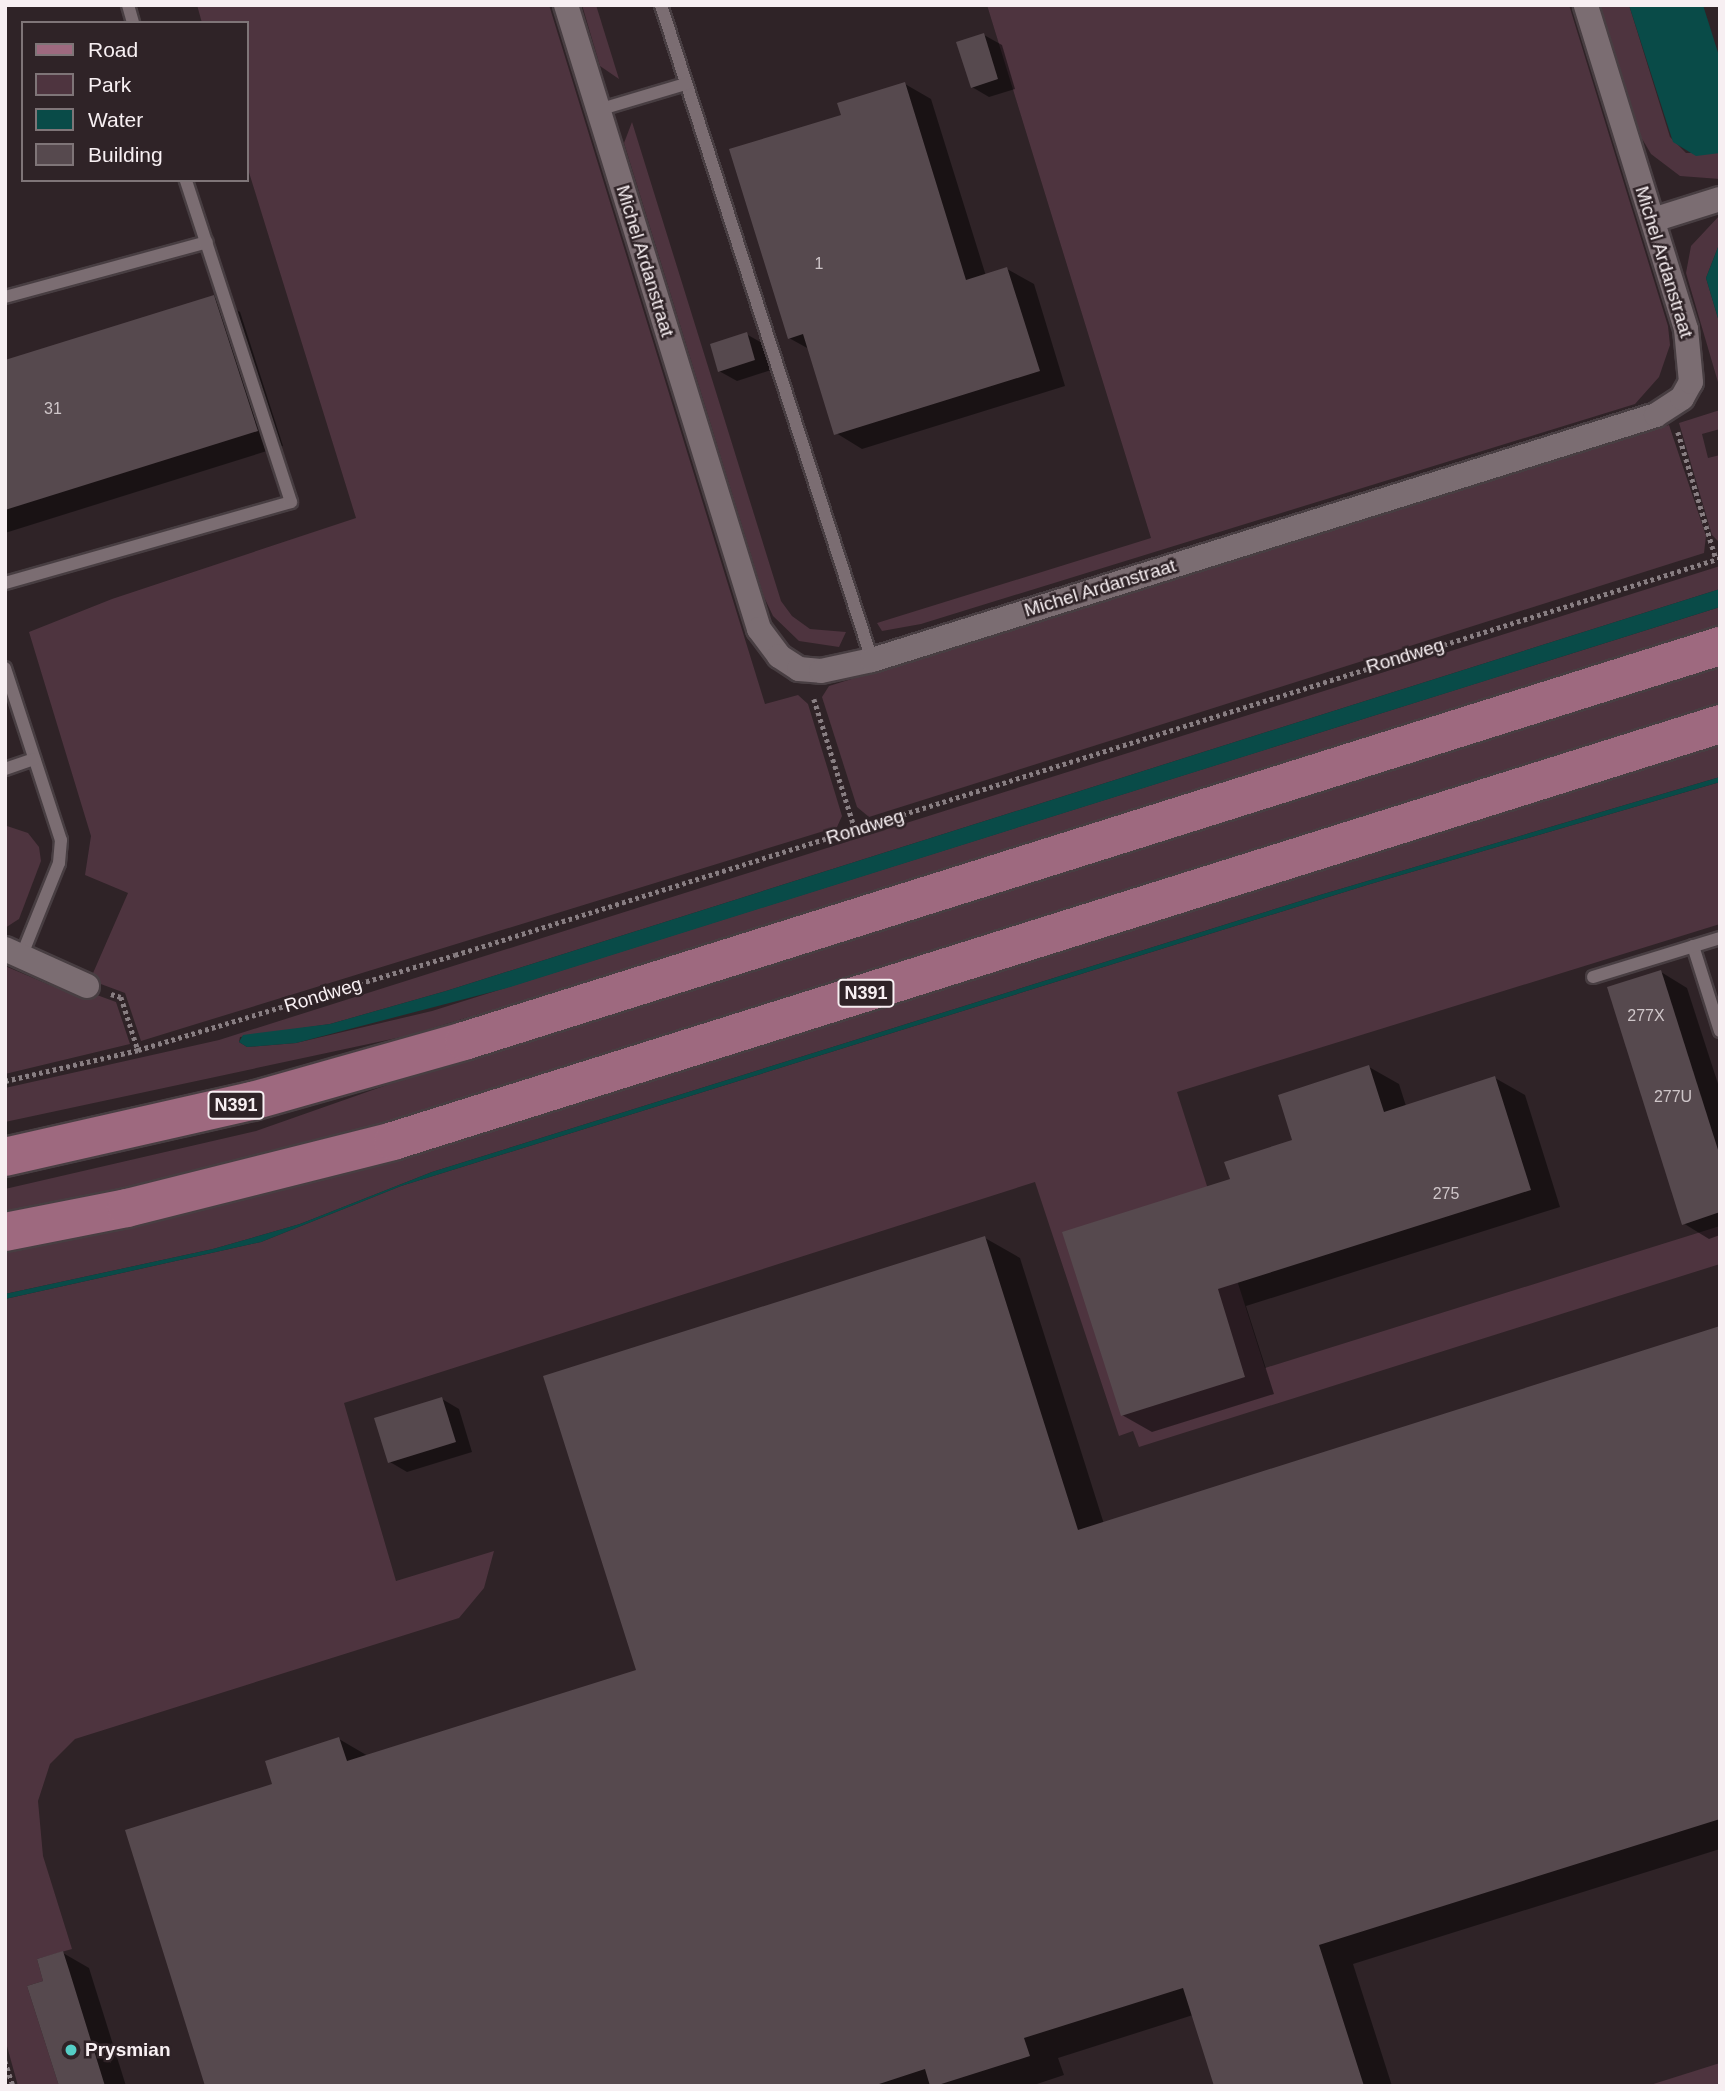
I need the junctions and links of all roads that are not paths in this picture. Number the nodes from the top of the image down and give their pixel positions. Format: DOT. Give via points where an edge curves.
graph roads {
  1 [pos="566,5"];
  2 [pos="660,5"];
  3 [pos="1586,5"];
  4 [pos="686,84"];
  5 [pos="598,110"];
  6 [pos="187,182"];
  7 [pos="1720,199"];
  8 [pos="1653,220"];
  9 [pos="207,242"];
  10 [pos="5,297"];
  11 [pos="5,583"];
  12 [pos="1720,646"];
  13 [pos="872,660"];
  14 [pos="5,668"];
  15 [pos="1720,724"];
  16 [pos="34,759"];
  17 [pos="5,769"];
  18 [pos="1720,938"];
  19 [pos="1693,946"];
  20 [pos="13,953"];
  21 [pos="1593,977"];
  22 [pos="87,986"];
  23 [pos="1720,1031"];
  24 [pos="5,1157"];
  25 [pos="5,1233"];
  1 -- 5 [label="street, Michel Ardanstraat"];
  2 -- 4 [label="lane"];
  3 -- 8 [label="street, Michel Ardanstraat"];
  4 -- 5 [label="lane"];
  4 -- 13 [label="lane"];
  5 -- 13 [label="street, Michel Ardanstraat" via="759,629 779,656 811,670"];
  6 -- 9 [label="lane"];
  7 -- 8 [label="street"];
  8 -- 13 [label="street, Michel Ardanstraat" via="1691,353 1691,382 1682,398 1666,409"];
  9 -- 10 [label="lane"];
  9 -- 11 [label="lane" via="290,502"];
  12 -- 24 [label="main road, N391" via="464,1041 252,1101"];
  14 -- 16 [label="lane"];
  15 -- 25 [label="main road, N391" via="393,1141 164,1199"];
  16 -- 17 [label="lane"];
  16 -- 20 [label="lane" via="61,840 59,863"];
  18 -- 19 [label="lane"];
  19 -- 21 [label="lane"];
  19 -- 23 [label="lane"];
  20 -- 22 [label="street"];
}
